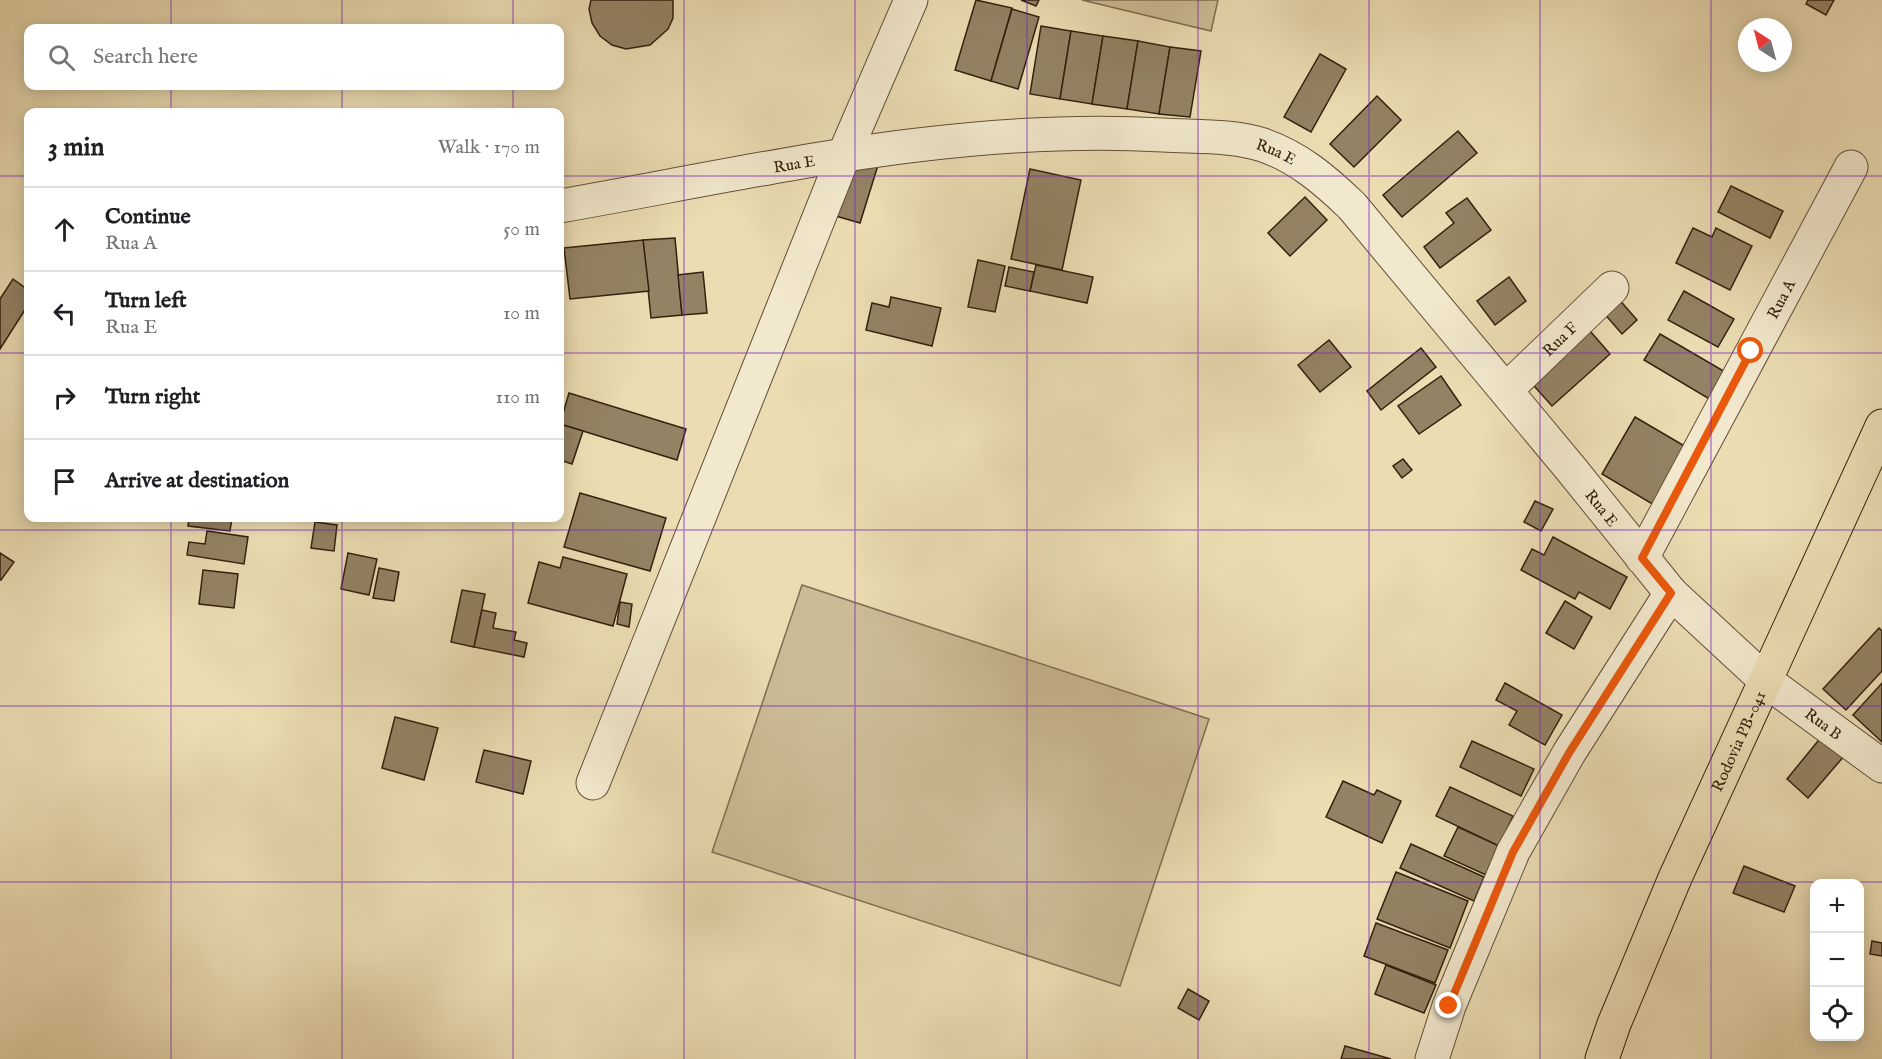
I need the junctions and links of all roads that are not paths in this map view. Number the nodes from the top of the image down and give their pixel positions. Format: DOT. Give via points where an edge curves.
graph roads {
  1 [pos="911,0"];
  2 [pos="844,155"];
  3 [pos="1851,167"];
  4 [pos="564,205"];
  5 [pos="1612,288"];
  6 [pos="1506,390"];
  7 [pos="1882,426"];
  8 [pos="1642,558"];
  9 [pos="1671,593"];
  10 [pos="1766,681"];
  11 [pos="1882,766"];
  12 [pos="593,783"];
  13 [pos="1432,1059"];
  14 [pos="1602,1059"];
  1 -- 2 [label="street"];
  2 -- 4 [label="street, Rua E"];
  2 -- 6 [label="street, Rua E" via="936,143 1082,132 1261,144 1293,158 1352,206"];
  2 -- 12 [label="street"];
  3 -- 8 [label="street, Rua A"];
  5 -- 6 [label="street, Rua F"];
  6 -- 8 [label="street, Rua E"];
  7 -- 10 [label="main road, Rodovia PB-041"];
  8 -- 9 [label="street, Rua E"];
  9 -- 10 [label="street, Rua E"];
  9 -- 13 [label="street" via="1569,753 1513,852 1449,1006"];
  10 -- 11 [label="street, Rua B"];
  10 -- 14 [label="main road, Rodovia PB-041" via="1675,878"];
}
